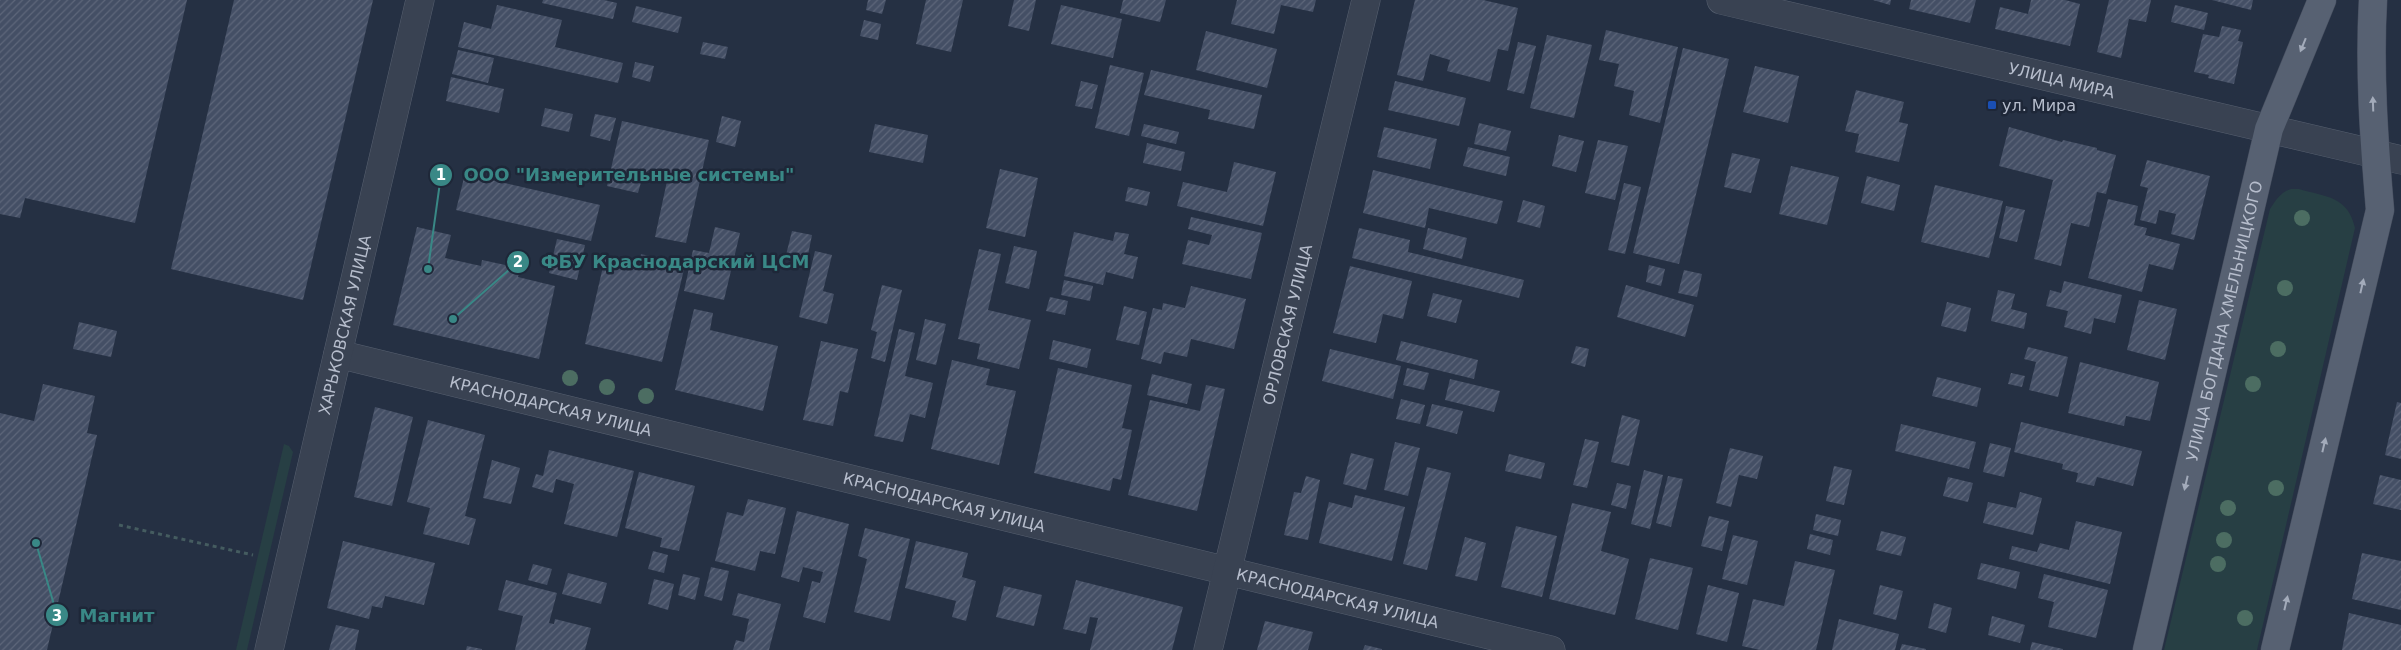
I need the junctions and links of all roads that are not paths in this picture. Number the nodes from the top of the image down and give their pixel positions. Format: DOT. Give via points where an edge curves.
graph roads {
  1 [pos="420,0"];
  2 [pos="1366,0"];
  3 [pos="1721,0"];
  4 [pos="2322,0"];
  5 [pos="2373,0"];
  6 [pos="2269,129"];
  7 [pos="2375,153"];
  8 [pos="2401,160"];
  9 [pos="338,354"];
  10 [pos="1228,571"];
  11 [pos="269,650"];
  12 [pos="1208,650"];
  13 [pos="1551,650"];
  14 [pos="2147,650"];
  15 [pos="2275,650"];
  1 -- 9 [label="street, ХАРЬКОВСКАЯ УЛИЦА"];
  2 -- 10 [label="street, ОРЛОВСКАЯ УЛИЦА"];
  3 -- 6 [label="street, УЛИЦА МИРА"];
  4 -- 6 [label="main road, УЛИЦА БОГДАНА ХМЕЛЬНИЦКОГО, one-way"];
  7 -- 5 [label="main road, one-way"];
  6 -- 7 [label="street, УЛИЦА МИРА"];
  6 -- 14 [label="main road, УЛИЦА БОГДАНА ХМЕЛЬНИЦКОГО, one-way"];
  7 -- 8 [label="street, УЛИЦА МИРА"];
  15 -- 7 [label="main road, one-way" via="2380,210"];
  9 -- 10 [label="street, КРАСНОДАРСКАЯ УЛИЦА"];
  9 -- 11 [label="street, ХАРЬКОВСКАЯ УЛИЦА"];
  10 -- 12 [label="street, ОРЛОВСКАЯ УЛИЦА"];
  10 -- 13 [label="street, КРАСНОДАРСКАЯ УЛИЦА"];
}
